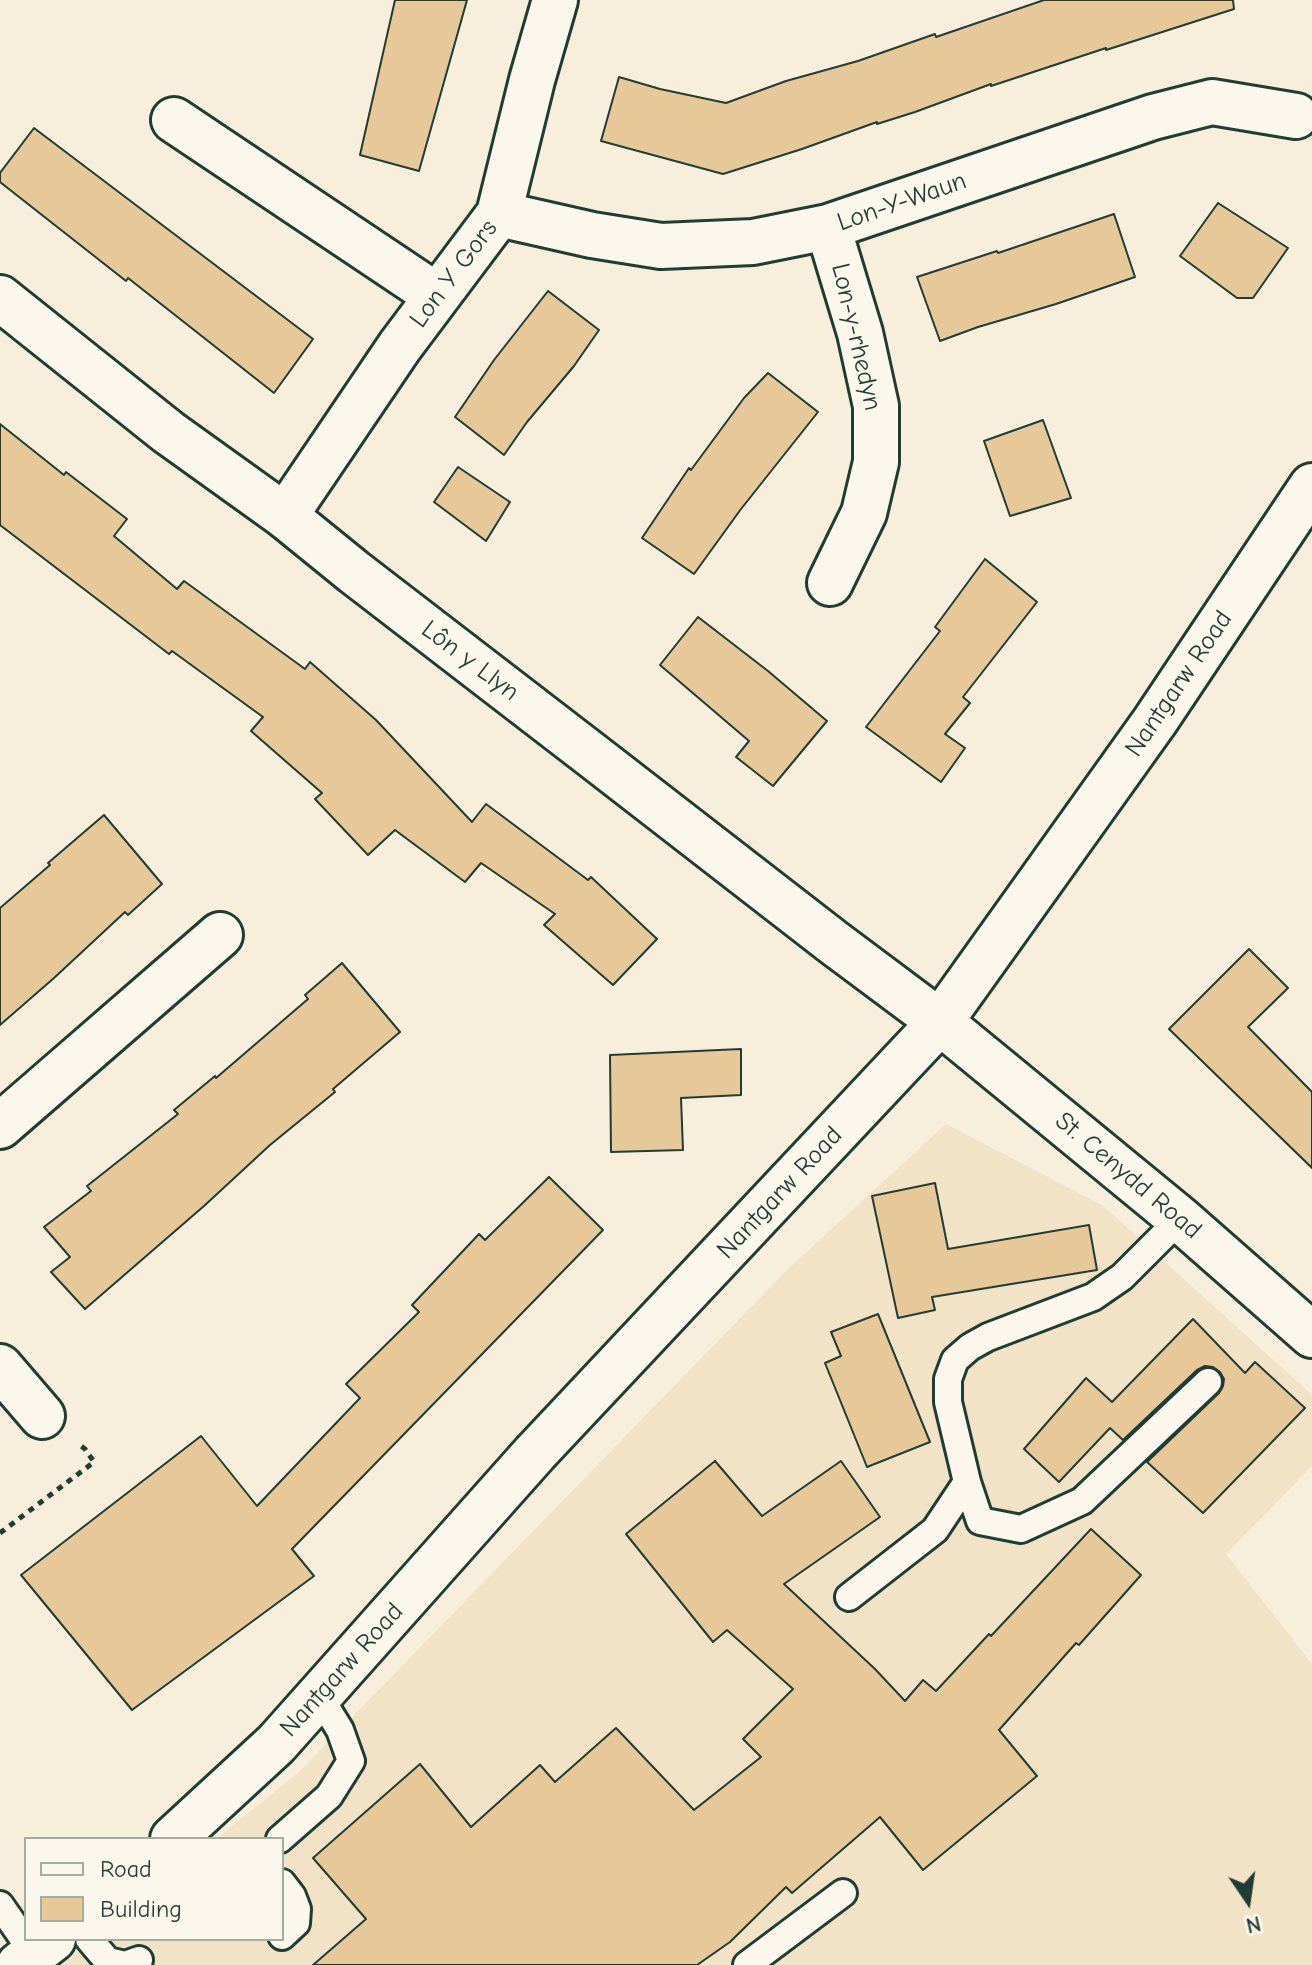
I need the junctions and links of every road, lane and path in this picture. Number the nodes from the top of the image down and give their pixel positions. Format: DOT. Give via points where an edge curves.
graph roads {
  1 [pos="555,0"];
  2 [pos="1296,116"];
  3 [pos="174,120"];
  4 [pos="499,214"];
  5 [pos="828,227"];
  6 [pos="437,296"];
  7 [pos="0,298"];
  8 [pos="1312,486"];
  9 [pos="285,516"];
  10 [pos="830,583"];
  11 [pos="220,935"];
  12 [pos="940,1022"];
  13 [pos="0,1126"];
  14 [pos="1180,1219"];
  15 [pos="1312,1335"];
  16 [pos="0,1367"];
  17 [pos="1208,1382"];
  18 [pos="42,1416"];
  19 [pos="967,1482"];
  20 [pos="0,1533"];
  21 [pos="849,1597"];
  22 [pos="319,1696"];
  23 [pos="175,1837"];
  24 [pos="282,1837"];
  25 [pos="284,1886"];
  26 [pos="843,1893"];
  27 [pos="0,1905"];
  28 [pos="284,1934"];
  29 [pos="24,1938"];
  30 [pos="91,1941"];
  31 [pos="139,1960"];
  32 [pos="109,1963"];
  33 [pos="747,1965"];
  1 -- 4 [label="street, Lon Y Gors"];
  2 -- 5 [label="street, Lon-Y-Waun" via="1212,102"];
  3 -- 6 [label="street"];
  4 -- 5 [label="street, Lon-Y-Waun" via="661,246 753,242"];
  4 -- 6 [label="street, Lon Y Gors"];
  5 -- 10 [label="street, Lon-y-rhedyn" via="876,406 876,462 864,513"];
  6 -- 9 [label="street, Lon Y Gors"];
  7 -- 9 [label="street, Lôn y Llyn" via="168,432"];
  8 -- 12 [label="street, Nantgarw Road" via="1155,721"];
  9 -- 12 [label="street, Lôn y Llyn"];
  11 -- 13 [label="street"];
  12 -- 14 [label="street, St. Cenydd Road"];
  12 -- 22 [label="street, Nantgarw Road" via="535,1453"];
  14 -- 15 [label="street, St. Cenydd Road"];
  14 -- 19 [label="lane" via="1122,1277 1093,1297 988,1337 955,1360 948,1402"];
  16 -- 18 [label="street"];
  17 -- 19 [label="lane" via="1082,1501 1021,1529 980,1521"];
  18 -- 20 [label="path" via="94,1462"];
  19 -- 21 [label="lane" via="935,1530"];
  22 -- 23 [label="street, Nantgarw Road" via="276,1744"];
  22 -- 24 [label="lane" via="351,1761 329,1796"];
  25 -- 28 [label="lane" via="297,1909 296,1923"];
  26 -- 33 [label="lane"];
  27 -- 29 [label="lane"];
  30 -- 32 [label="lane"];
  31 -- 32 [label="lane"];
}
